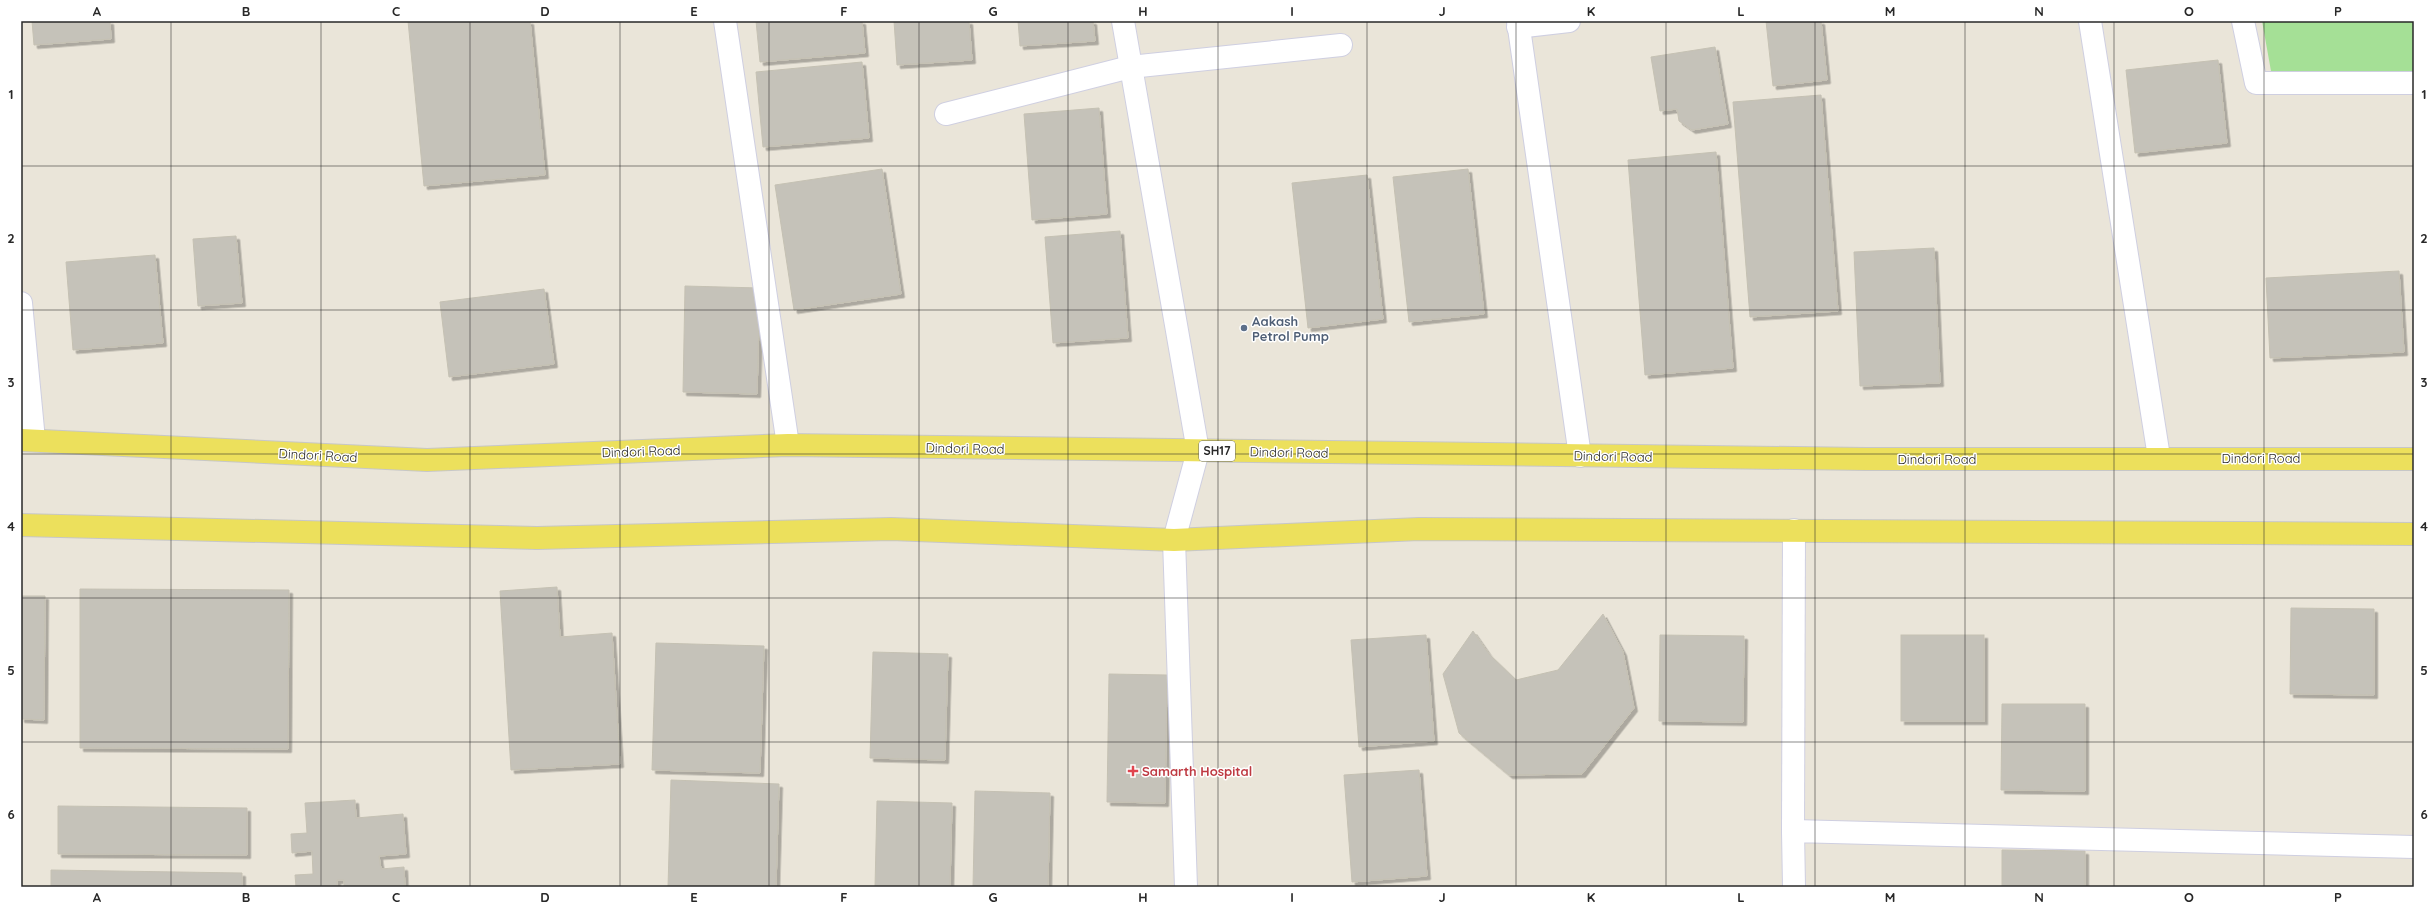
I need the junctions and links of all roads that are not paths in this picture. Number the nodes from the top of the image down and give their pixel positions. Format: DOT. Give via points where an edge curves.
graph roads {
  1 [pos="725,21"];
  2 [pos="1123,21"];
  3 [pos="1569,21"];
  4 [pos="2090,21"];
  5 [pos="2243,21"];
  6 [pos="1518,24"];
  7 [pos="1342,45"];
  8 [pos="1130,67"];
  9 [pos="2414,83"];
  10 [pos="946,114"];
  11 [pos="21,303"];
  12 [pos="28,440"];
  13 [pos="788,445"];
  14 [pos="1198,451"];
  15 [pos="1580,456"];
  16 [pos="2159,458"];
  17 [pos="2414,459"];
  18 [pos="21,525"];
  19 [pos="1794,530"];
  20 [pos="2414,534"];
  21 [pos="1174,540"];
  22 [pos="1793,831"];
  23 [pos="2414,847"];
  24 [pos="1186,887"];
  25 [pos="1794,887"];
  1 -- 13 [label="street"];
  2 -- 8 [label="street"];
  3 -- 6 [label="street"];
  4 -- 16 [label="street"];
  5 -- 9 [label="street" via="2256,83"];
  6 -- 15 [label="street"];
  7 -- 8 [label="street"];
  8 -- 10 [label="street"];
  8 -- 14 [label="street"];
  11 -- 12 [label="street"];
  12 -- 13 [label="main road, Dindori Road / SH17" via="427,460"];
  13 -- 14 [label="main road, Dindori Road / SH17"];
  14 -- 15 [label="main road, Dindori Road / SH17"];
  14 -- 21 [label="street"];
  15 -- 16 [label="main road, Dindori Road / SH17" via="1866,459"];
  16 -- 17 [label="main road, Dindori Road / SH17"];
  18 -- 21 [label="main road" via="537,538 891,529"];
  19 -- 20 [label="main road"];
  19 -- 21 [label="main road" via="1419,529"];
  19 -- 22 [label="street"];
  21 -- 24 [label="street"];
  22 -- 23 [label="street"];
  22 -- 25 [label="street"];
}
